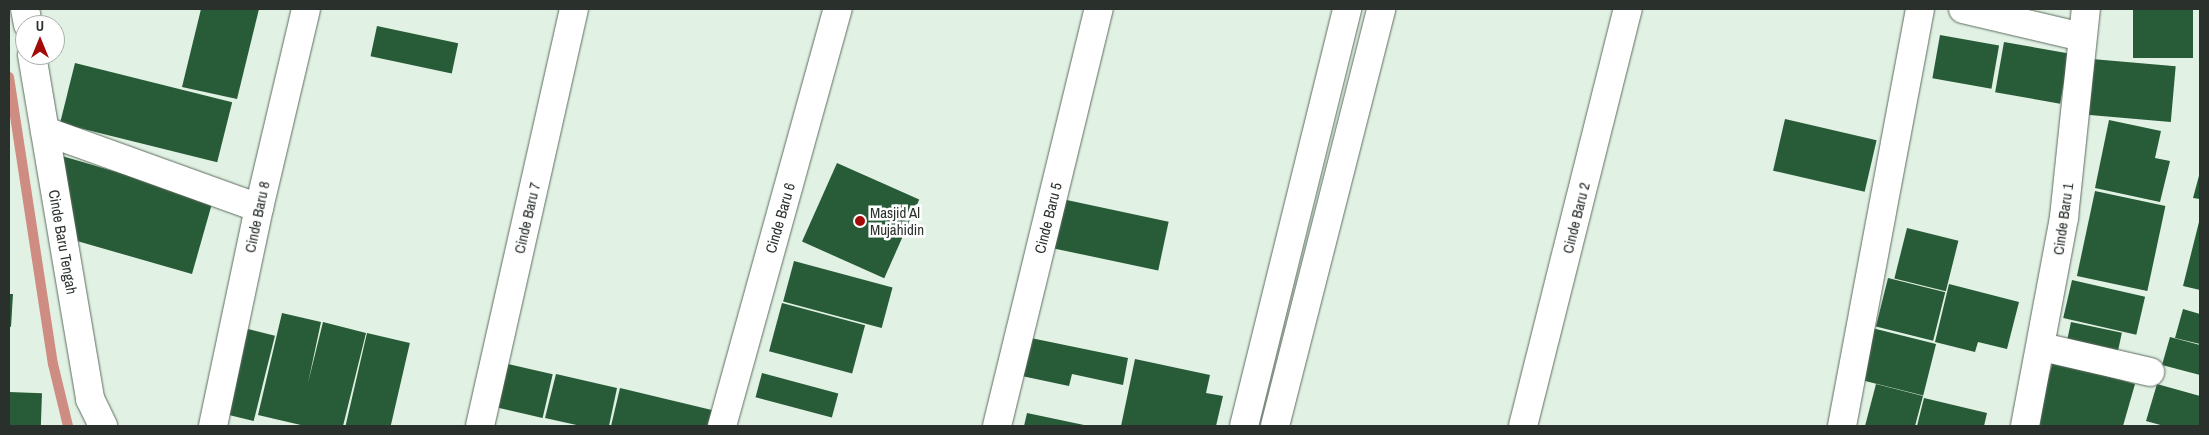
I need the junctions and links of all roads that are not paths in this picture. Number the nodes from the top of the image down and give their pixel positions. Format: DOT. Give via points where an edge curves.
graph roads {
  1 [pos="306,9"];
  2 [pos="574,9"];
  3 [pos="838,9"];
  4 [pos="1099,9"];
  5 [pos="1347,9"];
  6 [pos="1381,9"];
  7 [pos="1628,9"];
  8 [pos="1920,9"];
  9 [pos="1963,9"];
  10 [pos="2086,9"];
  11 [pos="2082,37"];
  12 [pos="34,65"];
  13 [pos="44,131"];
  14 [pos="259,208"];
  15 [pos="2042,347"];
  16 [pos="2150,372"];
  17 [pos="103,426"];
  18 [pos="213,426"];
  19 [pos="480,426"];
  20 [pos="722,426"];
  21 [pos="997,426"];
  22 [pos="1244,426"];
  23 [pos="1276,426"];
  24 [pos="1523,426"];
  25 [pos="1842,426"];
  26 [pos="2025,426"];
  1 -- 14 [label="street, Cinde Baru 8"];
  2 -- 19 [label="street, Cinde Baru 7"];
  3 -- 20 [label="street, Cinde Baru 6"];
  4 -- 21 [label="street, Cinde Baru 5"];
  5 -- 22 [label="street"];
  6 -- 23 [label="street"];
  7 -- 24 [label="street, Cinde Baru 2"];
  8 -- 25 [label="street"];
  9 -- 11 [label="street"];
  10 -- 11 [label="street, Cinde Baru 1"];
  11 -- 15 [label="street, Cinde Baru 1" via="2064,217"];
  12 -- 13 [label="street, Cinde Baru Tengah"];
  13 -- 14 [label="street"];
  13 -- 17 [label="street, Cinde Baru Tengah" via="90,398"];
  14 -- 18 [label="street, Cinde Baru 8"];
  15 -- 16 [label="street"];
  15 -- 26 [label="street, Cinde Baru 1"];
}
